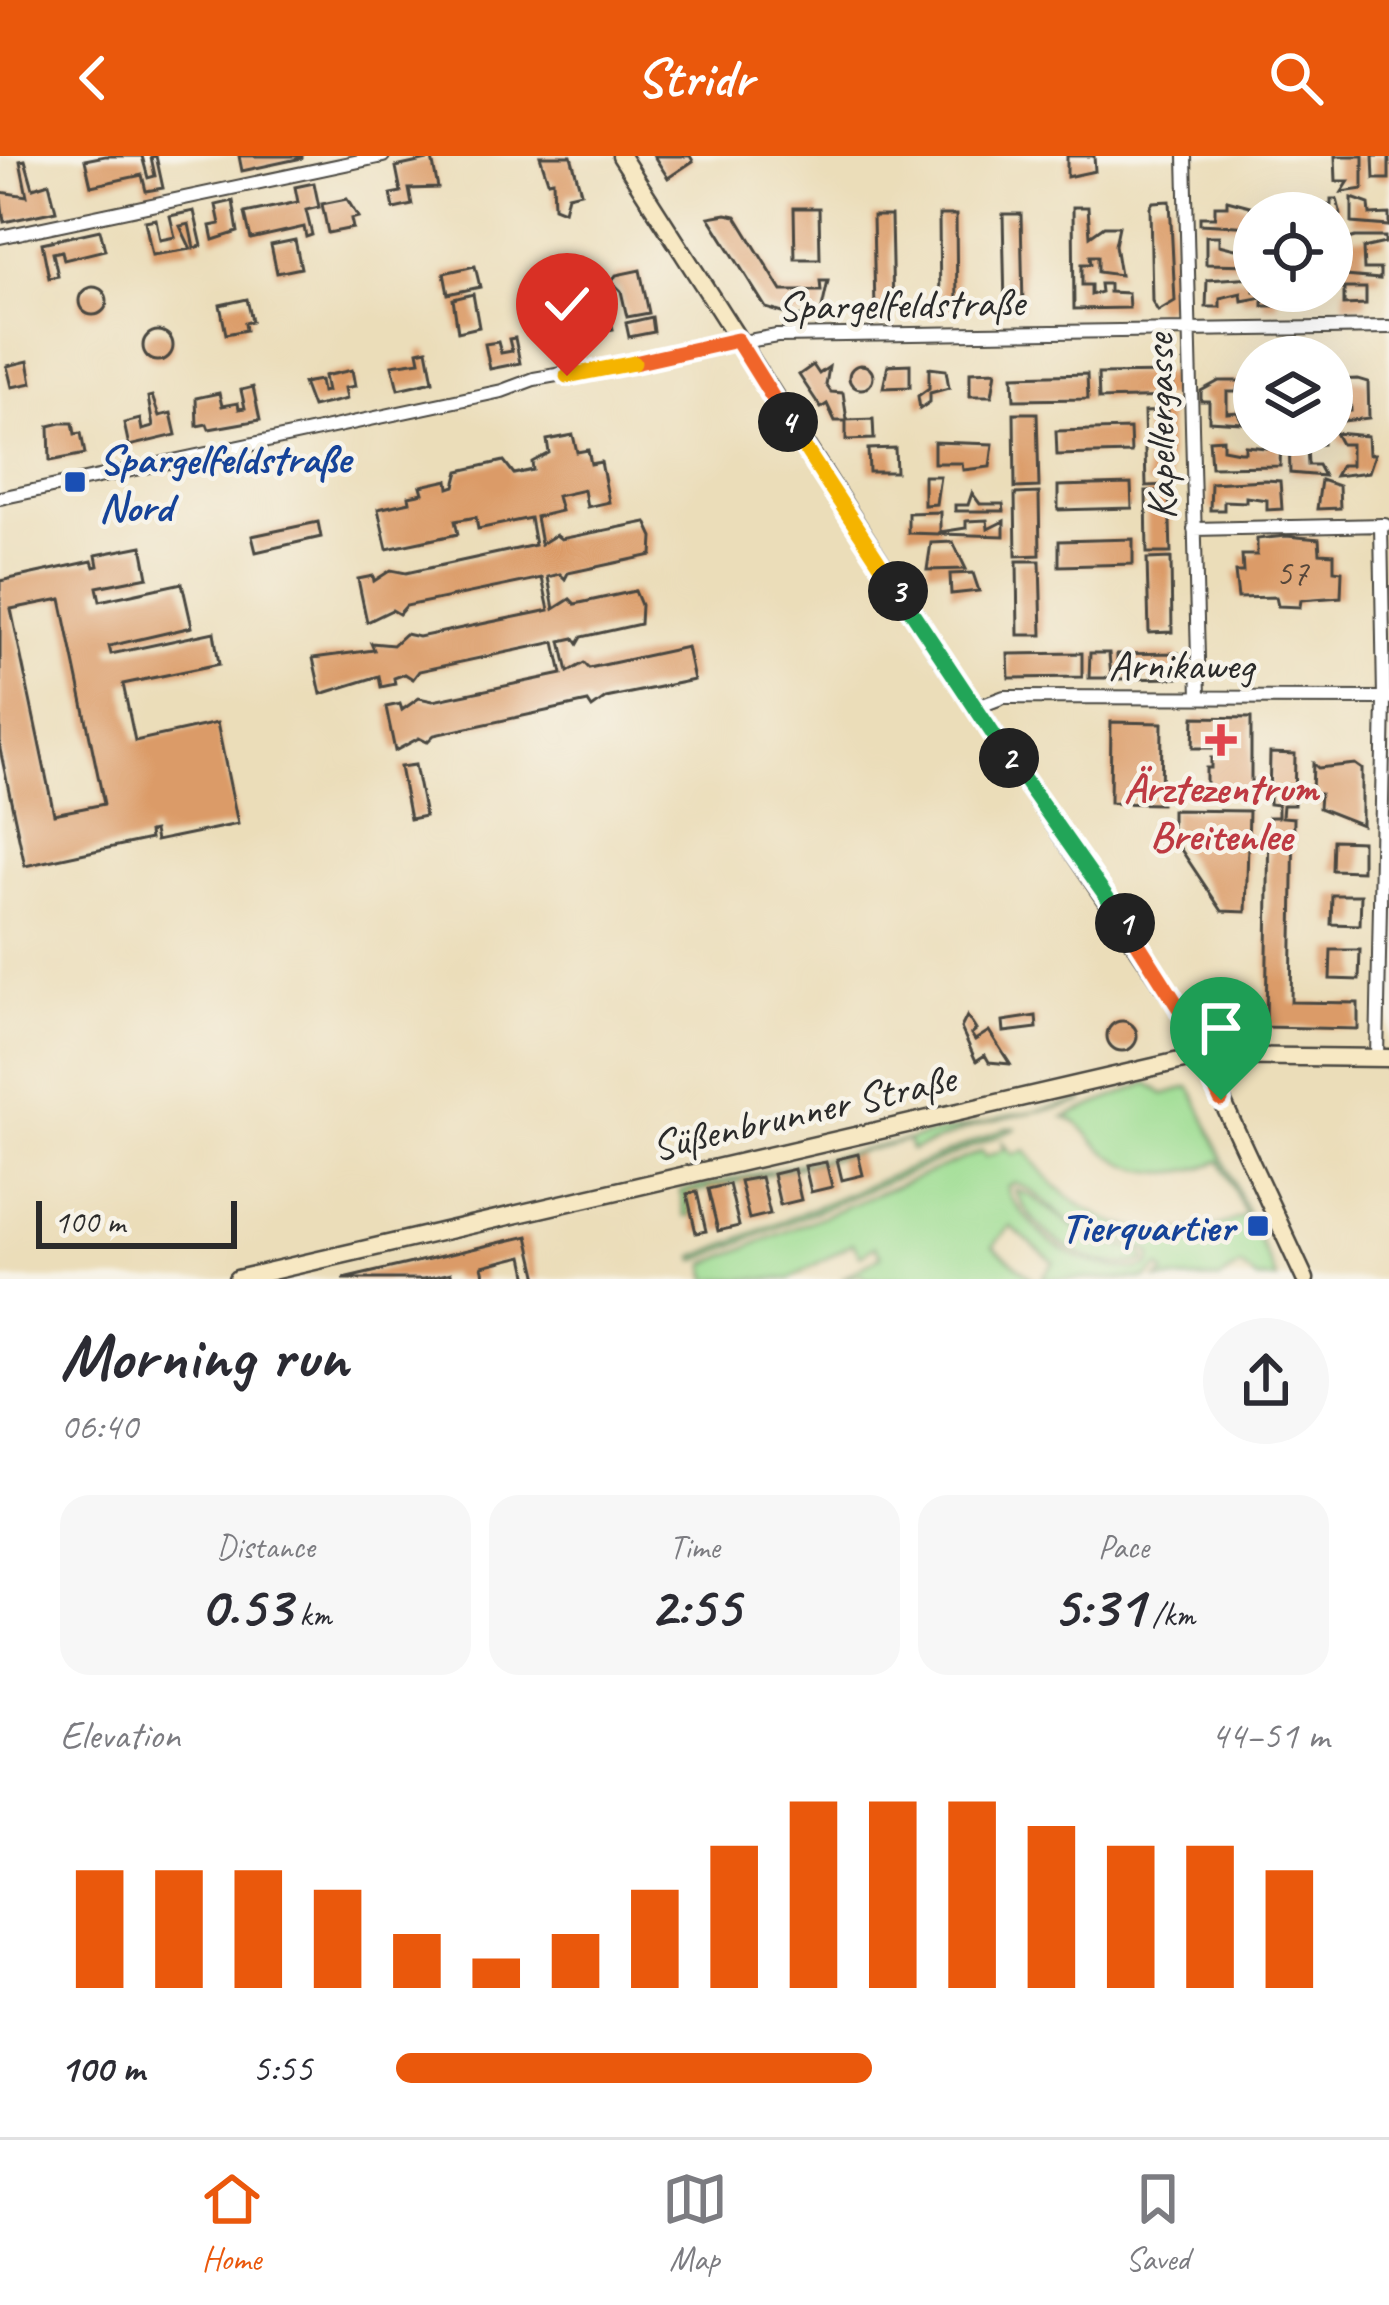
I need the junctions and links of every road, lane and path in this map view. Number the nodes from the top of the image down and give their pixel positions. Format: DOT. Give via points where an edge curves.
graph roads {
  1 [pos="383,156"];
  2 [pos="621,156"];
  3 [pos="1185,156"];
  4 [pos="0,237"];
  5 [pos="1389,327"];
  6 [pos="1190,332"];
  7 [pos="737,340"];
  8 [pos="0,498"];
  9 [pos="1385,525"];
  10 [pos="1194,529"];
  11 [pos="1199,697"];
  12 [pos="1387,698"];
  13 [pos="975,708"];
  14 [pos="1385,870"];
  15 [pos="1201,1056"];
  16 [pos="1383,1058"];
  17 [pos="237,1279"];
  18 [pos="1305,1279"];
  1 -- 4 [label="street"];
  2 -- 7 [label="main road"];
  3 -- 6 [label="street, Kapellergasse"];
  5 -- 6 [label="street, Spargelfeldstraße"];
  6 -- 7 [label="street, Spargelfeldstraße"];
  6 -- 10 [label="street, Kapellergasse"];
  7 -- 8 [label="street, Spargelfeldstraße"];
  7 -- 13 [label="main road"];
  9 -- 10 [label="street"];
  9 -- 12 [label="street"];
  10 -- 11 [label="street, Kapellergasse"];
  11 -- 12 [label="street, Arnikaweg"];
  11 -- 13 [label="street, Arnikaweg" via="1004,697"];
  12 -- 14 [label="street"];
  13 -- 15 [label="main road" via="1128,927"];
  14 -- 16 [label="street"];
  15 -- 16 [label="main road, Süßenbrunner Straße"];
  15 -- 17 [label="main road, Süßenbrunner Straße"];
  15 -- 18 [label="main road"];
}
